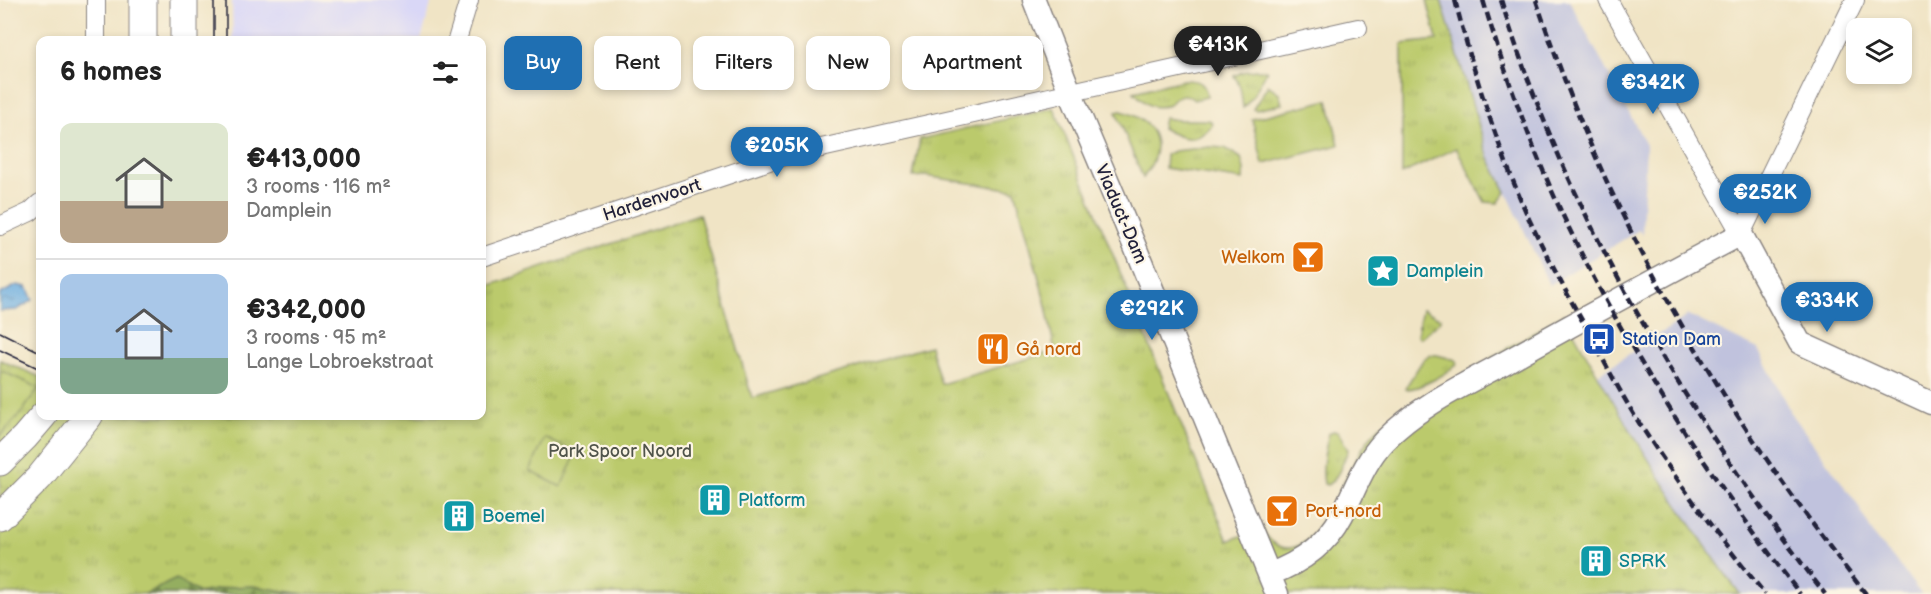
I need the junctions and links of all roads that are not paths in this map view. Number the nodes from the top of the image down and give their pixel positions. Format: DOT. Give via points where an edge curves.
graph roads {
  1 [pos="96,0"];
  2 [pos="143,0"];
  3 [pos="184,0"];
  4 [pos="469,0"];
  5 [pos="1034,0"];
  6 [pos="1608,0"];
  7 [pos="1855,0"];
  8 [pos="1359,28"];
  9 [pos="96,36"];
  10 [pos="143,36"];
  11 [pos="184,36"];
  12 [pos="458,36"];
  13 [pos="1070,92"];
  14 [pos="36,207"];
  15 [pos="0,226"];
  16 [pos="1741,234"];
  17 [pos="486,255"];
  18 [pos="1931,403"];
  19 [pos="40,420"];
  20 [pos="85,420"];
  21 [pos="0,462"];
  22 [pos="0,517"];
  23 [pos="1274,584"];
  1 -- 9 [label="street"];
  2 -- 10 [label="main road"];
  3 -- 11 [label="main road"];
  4 -- 12 [label="street"];
  5 -- 13 [label="street, Viaduct-Dam"];
  6 -- 16 [label="street"];
  7 -- 16 [label="street"];
  8 -- 13 [label="street"];
  13 -- 17 [label="street, Hardenvoort" via="781,157"];
  13 -- 23 [label="street, Viaduct-Dam"];
  14 -- 15 [label="street"];
  16 -- 18 [label="street" via="1800,343"];
  16 -- 23 [label="street" via="1423,409 1375,452 1328,535 1302,560 1287,568"];
  19 -- 21 [label="main road"];
  20 -- 22 [label="main road" via="39,478"];
}
